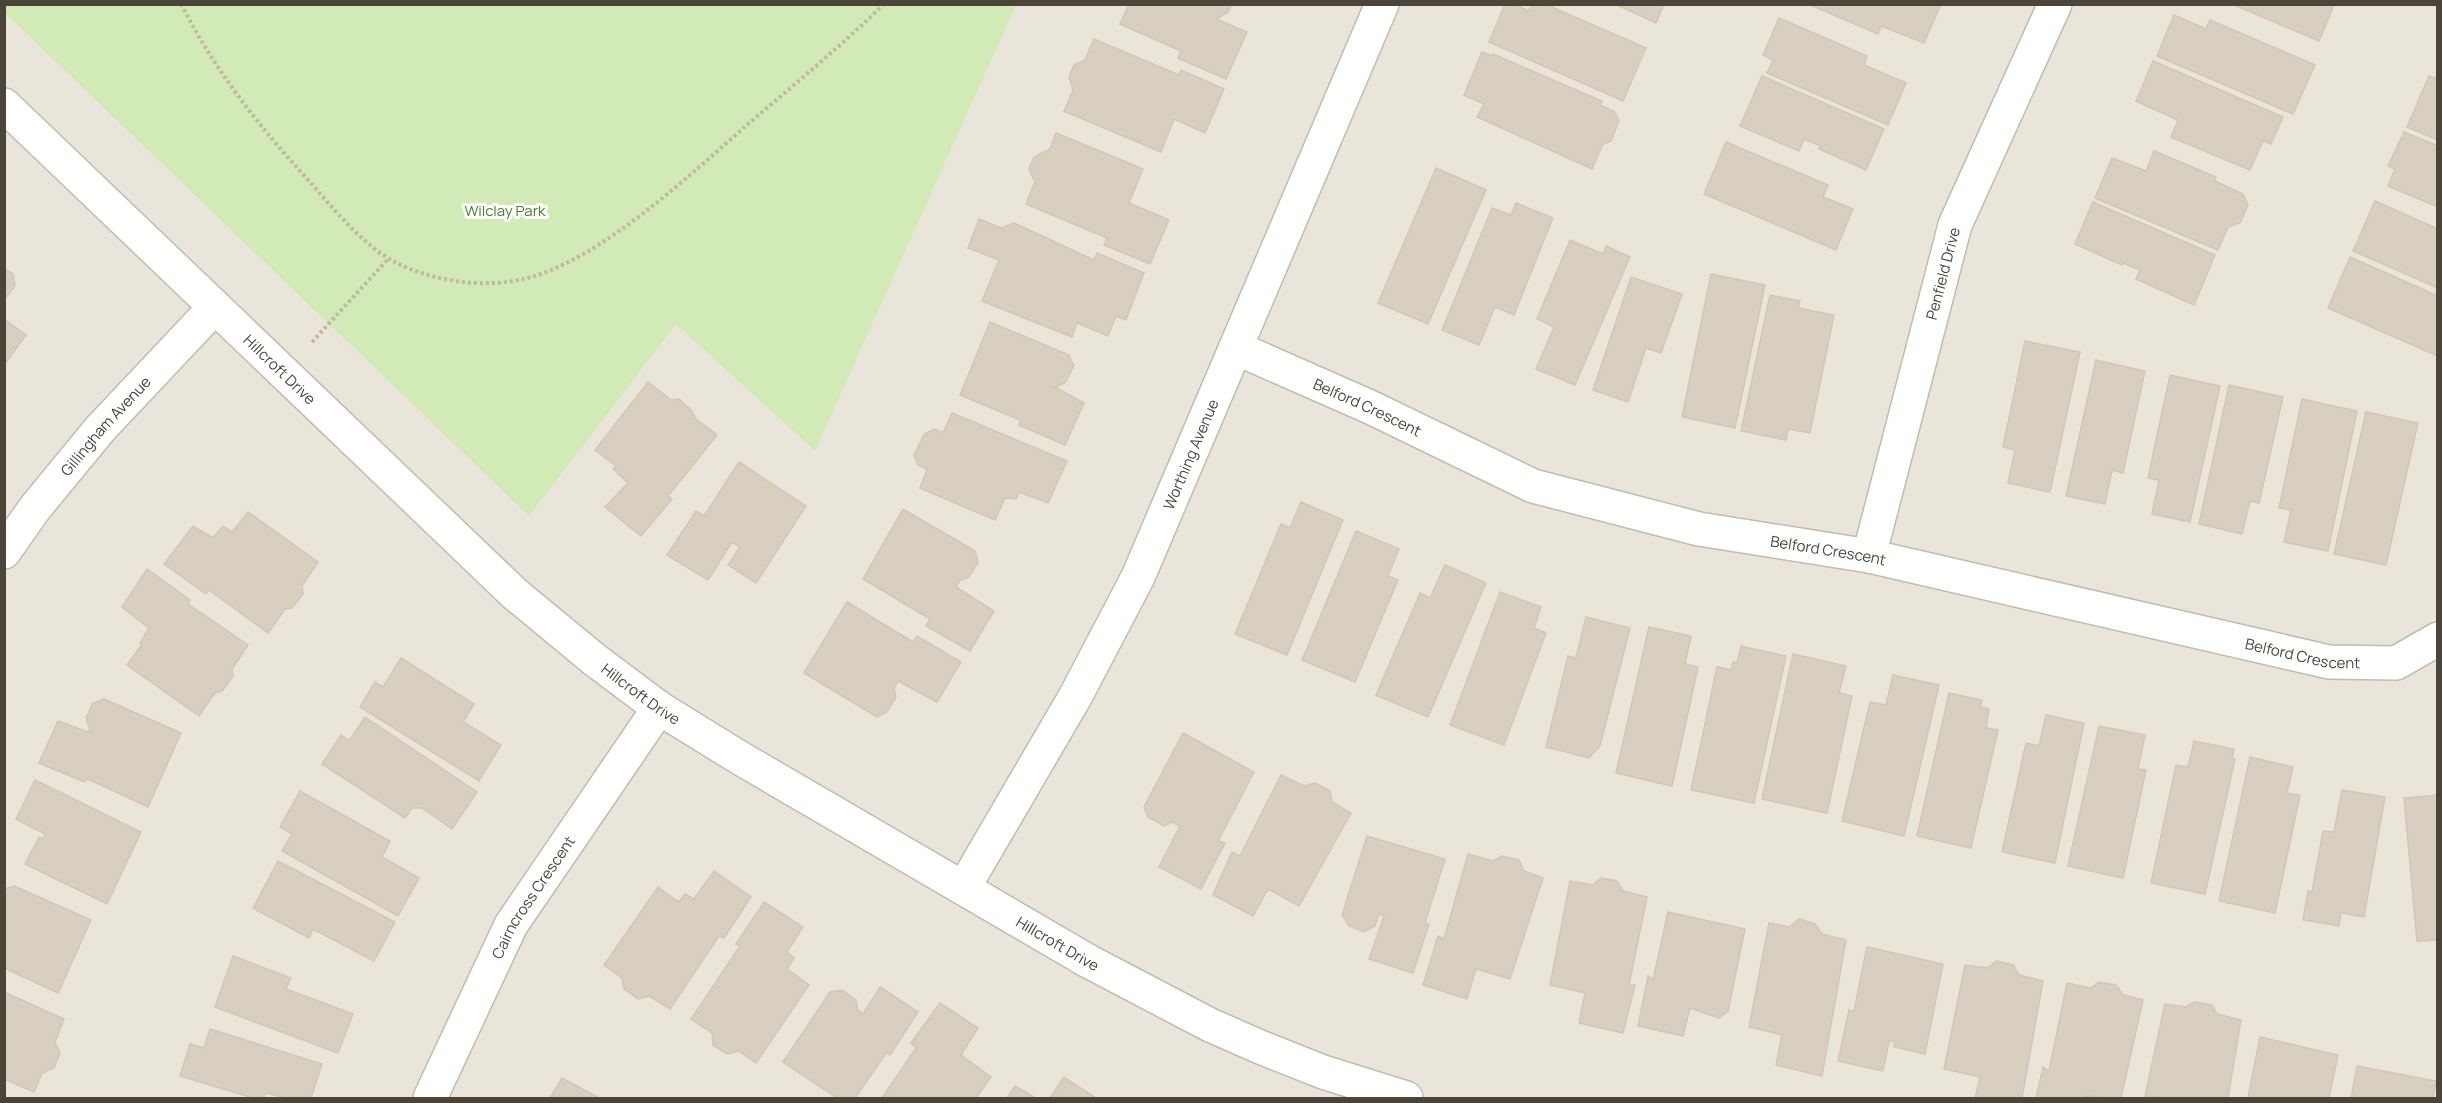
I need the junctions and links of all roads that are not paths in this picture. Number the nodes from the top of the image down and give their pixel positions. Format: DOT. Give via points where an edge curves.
graph roads {
  1 [pos="1382,4"];
  2 [pos="2055,4"];
  3 [pos="4,105"];
  4 [pos="215,308"];
  5 [pos="1236,348"];
  6 [pos="4,552"];
  7 [pos="1869,556"];
  8 [pos="2438,639"];
  9 [pos="659,708"];
  10 [pos="964,887"];
  11 [pos="430,1098"];
  12 [pos="1406,1098"];
  1 -- 5 [label="street, Worthing Avenue"];
  2 -- 7 [label="street, Penfield Drive" via="1954,225"];
  3 -- 4 [label="street, Hillcroft Drive"];
  4 -- 6 [label="street, Gillingham Avenue" via="100,429"];
  4 -- 9 [label="street, Hillcroft Drive" via="515,594"];
  5 -- 7 [label="street, Belford Crescent" via="1533,486 1699,529"];
  5 -- 10 [label="street, Worthing Avenue" via="1143,566 1110,633"];
  7 -- 8 [label="street, Belford Crescent" via="2329,662 2396,663"];
  9 -- 10 [label="street, Hillcroft Drive"];
  9 -- 11 [label="street, Cairncross Crescent" via="511,925"];
  10 -- 12 [label="street, Hillcroft Drive" via="1088,961 1210,1025 1323,1072"];
}
